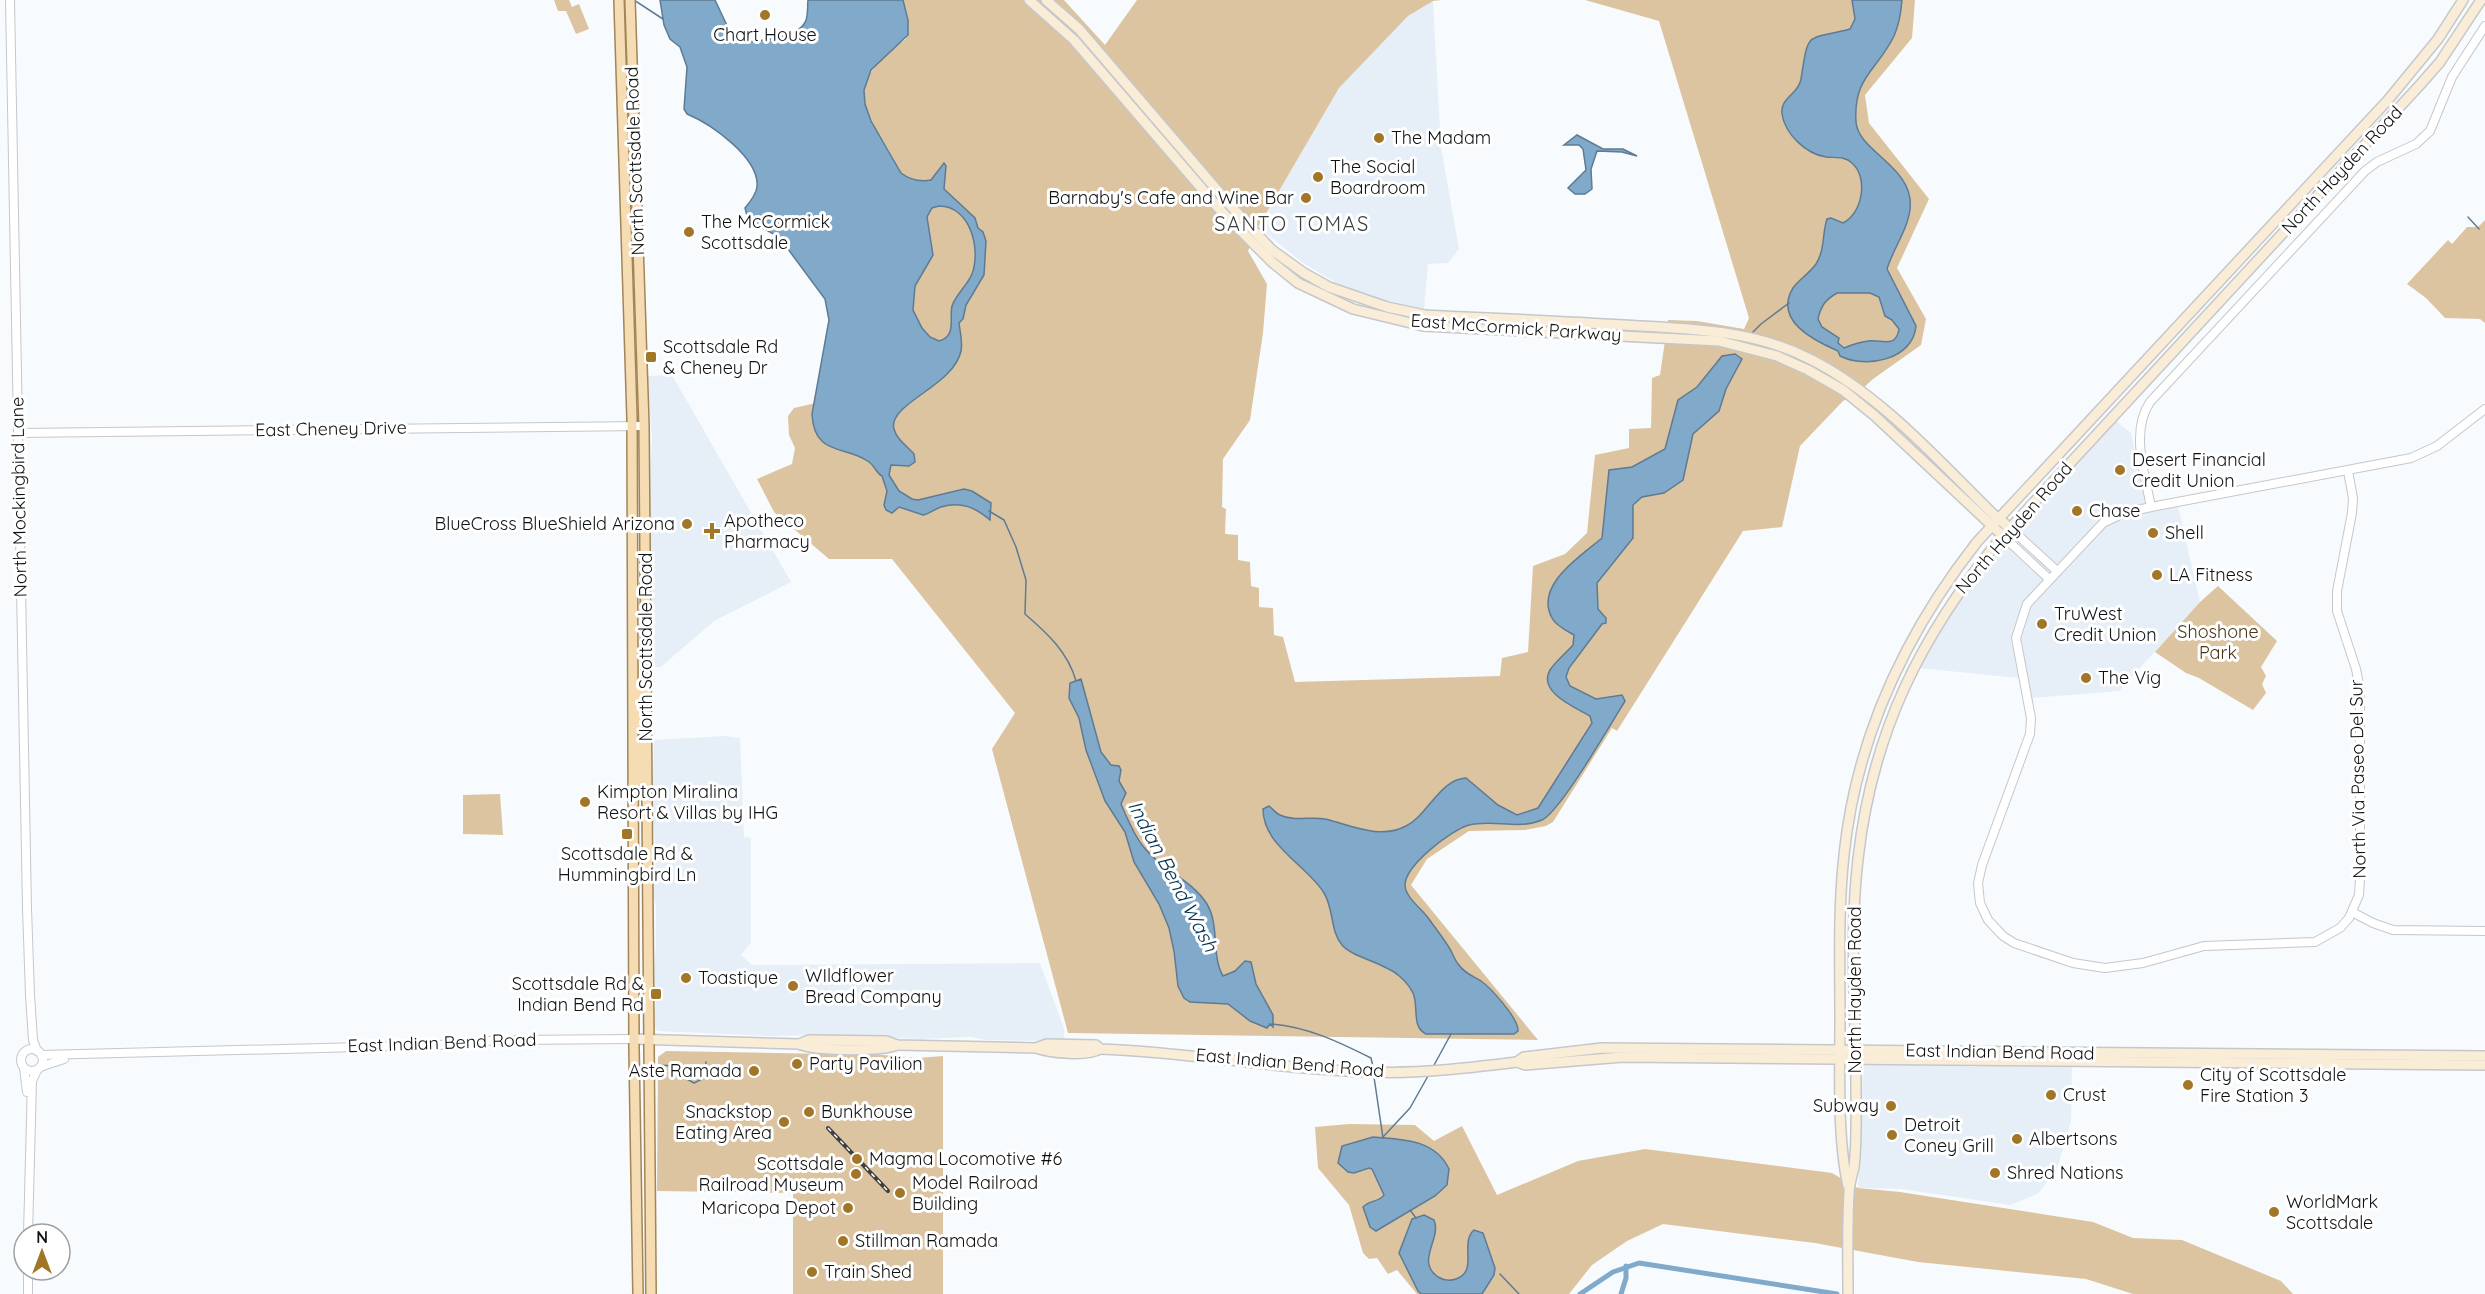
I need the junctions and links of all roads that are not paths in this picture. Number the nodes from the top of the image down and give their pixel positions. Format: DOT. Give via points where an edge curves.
graph roads {
  1 [pos="10,0"];
  2 [pos="619,0"];
  3 [pos="630,0"];
  4 [pos="1029,0"];
  5 [pos="1046,0"];
  6 [pos="2463,0"];
  7 [pos="2481,0"];
  8 [pos="2485,26"];
  9 [pos="1275,258"];
  10 [pos="2485,409"];
  11 [pos="632,426"];
  12 [pos="644,426"];
  13 [pos="18,434"];
  14 [pos="2348,471"];
  15 [pos="2151,507"];
  16 [pos="1995,523"];
  17 [pos="2010,528"];
  18 [pos="2003,536"];
  19 [pos="2057,571"];
  20 [pos="2049,579"];
  21 [pos="633,678"];
  22 [pos="646,733"];
  23 [pos="633,785"];
  24 [pos="2352,912"];
  25 [pos="2485,931"];
  26 [pos="30,994"];
  27 [pos="634,1039"];
  28 [pos="650,1039"];
  29 [pos="25,1052"];
  30 [pos="39,1053"];
  31 [pos="86,1054"];
  32 [pos="1841,1055"];
  33 [pos="1856,1055"];
  34 [pos="2485,1056"];
  35 [pos="2485,1065"];
  36 [pos="24,1068"];
  37 [pos="39,1068"];
  38 [pos="637,1178"];
  39 [pos="29,1183"];
  40 [pos="1849,1191"];
  41 [pos="28,1222"];
  42 [pos="651,1238"];
  43 [pos="638,1292"];
  44 [pos="651,1294"];
  45 [pos="1848,1294"];
  1 -- 13 [label="street, North Mockingbird Lane"];
  2 -- 11 [label="main road, North Scottsdale Road"];
  3 -- 12 [label="main road, North Scottsdale Road"];
  4 -- 9 [label="main road, East McCormick Parkway" via="1074,40 1222,212"];
  5 -- 9 [label="main road, East McCormick Parkway" via="1079,29"];
  6 -- 16 [label="main road, North Hayden Road" via="2438,39 2388,100"];
  7 -- 17 [label="main road, North Hayden Road" via="2419,87"];
  8 -- 15 [label="street" via="2452,76 2430,131 2416,144 2365,171 2150,402 2139,434"];
  9 -- 16 [label="main road, East McCormick Parkway" via="1356,298 1425,315 1719,331 1770,342 1810,358 1849,381 1882,408"];
  10 -- 14 [label="street" via="2428,451"];
  11 -- 12 [label="street, East Cheney Drive"];
  11 -- 13 [label="street, East Cheney Drive"];
  11 -- 21 [label="main road, North Scottsdale Road"];
  12 -- 22 [label="main road, North Scottsdale Road"];
  13 -- 26 [label="street, North Mockingbird Lane"];
  14 -- 15 [label="street"];
  14 -- 24 [label="street, North Via Paseo Del Sur" via="2352,513 2337,591 2337,611 2356,669 2360,696 2361,878"];
  15 -- 19 [label="street" via="2103,523"];
  16 -- 17 [label="main road, East McCormick Parkway"];
  16 -- 18 [label="main road, East McCormick Parkway"];
  16 -- 32 [label="main road, North Hayden Road" via="1936,598 1914,636 1881,704 1863,757 1847,825 1842,876"];
  17 -- 18 [label="main road, North Hayden Road"];
  17 -- 19 [label="street, East McCormick Parkway"];
  18 -- 20 [label="street, East McCormick Parkway"];
  18 -- 33 [label="main road, North Hayden Road" via="1928,639 1902,691 1877,760 1857,870"];
  19 -- 20 [label="street"];
  20 -- 24 [label="street" via="2027,604 2016,638 2031,718 2030,734 1978,883 1980,903 1996,930 2014,942 2073,963 2105,968 2143,963 2204,946 2315,942 2340,928"];
  21 -- 22 [label="main road" via="639,684 640,727"];
  21 -- 23 [label="main road, North Scottsdale Road"];
  22 -- 23 [label="main road" via="639,746 639,779"];
  22 -- 28 [label="main road, North Scottsdale Road"];
  23 -- 27 [label="main road, North Scottsdale Road"];
  24 -- 25 [label="street" via="2393,930"];
  26 -- 29 [label="street, North Mockingbird Lane"];
  26 -- 30 [label="street, North Mockingbird Lane" via="33,1040"];
  27 -- 28 [label="main road, East Indian Bend Road"];
  27 -- 31 [label="street, East Indian Bend Road"];
  27 -- 38 [label="main road, North Scottsdale Road"];
  28 -- 32 [label="main road, East Indian Bend Road" via="799,1044 807,1048 1156,1051 1371,1072 1441,1070 1602,1048"];
  28 -- 42 [label="main road, North Scottsdale Road"];
  29 -- 30 [label="street"];
  29 -- 36 [label="street, North Mockingbird Lane" via="21,1059"];
  30 -- 31 [label="street, East Indian Bend Road"];
  30 -- 37 [label="street, North Mockingbird Lane"];
  31 -- 37 [label="street, East Indian Bend Road"];
  32 -- 33 [label="main road, East Indian Bend Road"];
  32 -- 40 [label="main road, North Hayden Road" via="1844,1167"];
  33 -- 34 [label="main road, East Indian Bend Road"];
  33 -- 35 [label="main road, East Indian Bend Road"];
  33 -- 40 [label="main road, North Hayden Road" via="1854,1166"];
  36 -- 37 [label="street"];
  36 -- 39 [label="street, North Mockingbird Lane"];
  37 -- 39 [label="street, North Mockingbird Lane" via="32,1081"];
  38 -- 42 [label="main road" via="643,1227"];
  38 -- 43 [label="main road, North Scottsdale Road"];
  39 -- 41 [label="street, North Mockingbird Lane"];
  40 -- 45 [label="main road, North Hayden Road"];
  42 -- 43 [label="main road" via="643,1248 644,1276"];
  42 -- 44 [label="main road, North Scottsdale Road"];
}
